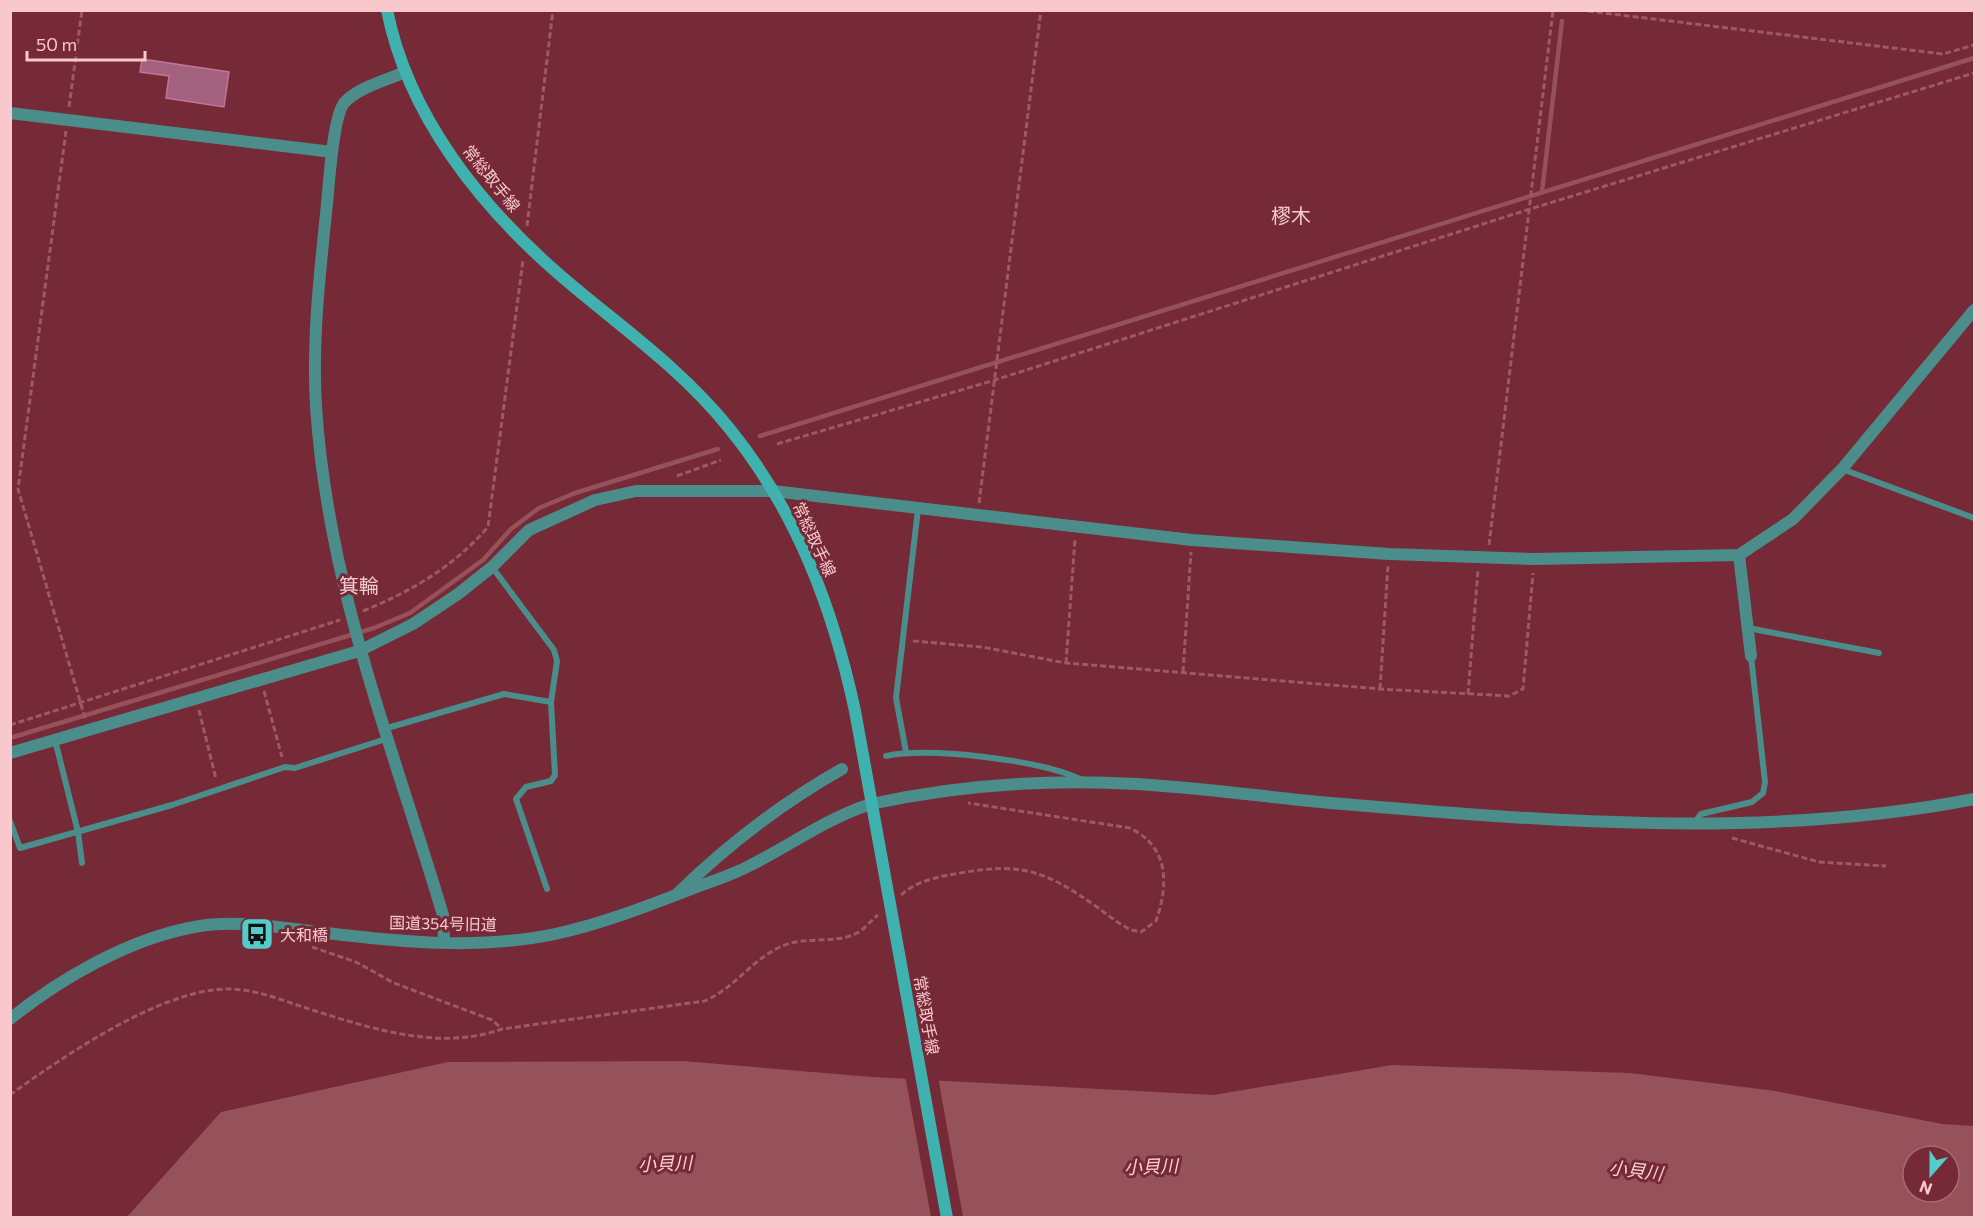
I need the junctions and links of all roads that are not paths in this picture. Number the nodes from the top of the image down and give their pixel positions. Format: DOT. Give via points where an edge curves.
graph roads {
  1 [pos="387,10"];
  2 [pos="405,72"];
  3 [pos="10,113"];
  4 [pos="332,153"];
  5 [pos="1974,310"];
  6 [pos="1842,469"];
  7 [pos="773,491"];
  8 [pos="918,509"];
  9 [pos="1974,518"];
  10 [pos="1739,555"];
  11 [pos="492,567"];
  12 [pos="1748,628"];
  13 [pos="358,648"];
  14 [pos="1879,653"];
  15 [pos="1751,656"];
  16 [pos="551,702"];
  17 [pos="384,734"];
  18 [pos="55,740"];
  19 [pos="10,753"];
  20 [pos="906,753"];
  21 [pos="886,756"];
  22 [pos="842,769"];
  23 [pos="1089,783"];
  24 [pos="1974,799"];
  25 [pos="871,804"];
  26 [pos="10,820"];
  27 [pos="1695,822"];
  28 [pos="78,832"];
  29 [pos="82,863"];
  30 [pos="547,889"];
  31 [pos="677,894"];
  32 [pos="444,942"];
  33 [pos="10,1019"];
  34 [pos="947,1218"];
  1 -- 2 [label="main road, 常総取手線"];
  2 -- 4 [label="street" via="344,103"];
  2 -- 7 [label="main road, 常総取手線" via="441,140 494,211 560,275 665,361 699,395 729,427"];
  3 -- 4 [label="street"];
  4 -- 13 [label="street" via="316,314 316,407 329,514"];
  5 -- 6 [label="street"];
  6 -- 9 [label="lane"];
  6 -- 10 [label="street" via="1793,519"];
  7 -- 8 [label="street"];
  7 -- 11 [label="street" via="636,491 594,500 529,530"];
  7 -- 25 [label="main road, 常総取手線" via="808,559 835,630 855,711"];
  8 -- 10 [label="street" via="1192,540 1389,554 1534,559"];
  8 -- 20 [label="lane" via="896,698"];
  10 -- 12 [label="street"];
  11 -- 13 [label="street" via="413,624"];
  11 -- 16 [label="lane" via="554,650 557,661"];
  12 -- 14 [label="lane"];
  12 -- 15 [label="street"];
  13 -- 17 [label="street"];
  13 -- 18 [label="street"];
  15 -- 27 [label="lane" via="1763,793 1752,802 1701,814"];
  16 -- 17 [label="lane" via="504,694"];
  16 -- 30 [label="lane" via="555,775 551,781 526,786 516,799"];
  17 -- 28 [label="lane" via="295,768 285,767"];
  17 -- 32 [label="street" via="443,915"];
  18 -- 19 [label="street"];
  18 -- 28 [label="lane"];
  20 -- 21 [label="lane"];
  20 -- 23 [label="lane" via="1040,765"];
  22 -- 31 [label="street" via="800,793 704,867"];
  23 -- 25 [label="street, 国道354号旧道" via="943,791"];
  23 -- 27 [label="street, 国道354号旧道" via="1564,820"];
  24 -- 27 [label="street, 国道354号旧道" via="1860,815"];
  25 -- 31 [label="street, 国道354号旧道" via="831,819 748,867"];
  25 -- 34 [label="main road, 常総取手線"];
  26 -- 28 [label="lane" via="20,848"];
  28 -- 29 [label="lane"];
  31 -- 32 [label="street, 国道354号旧道" via="606,921 554,935 514,941"];
  32 -- 33 [label="street, 国道354号旧道" via="236,924 195,927 113,956"];
}
